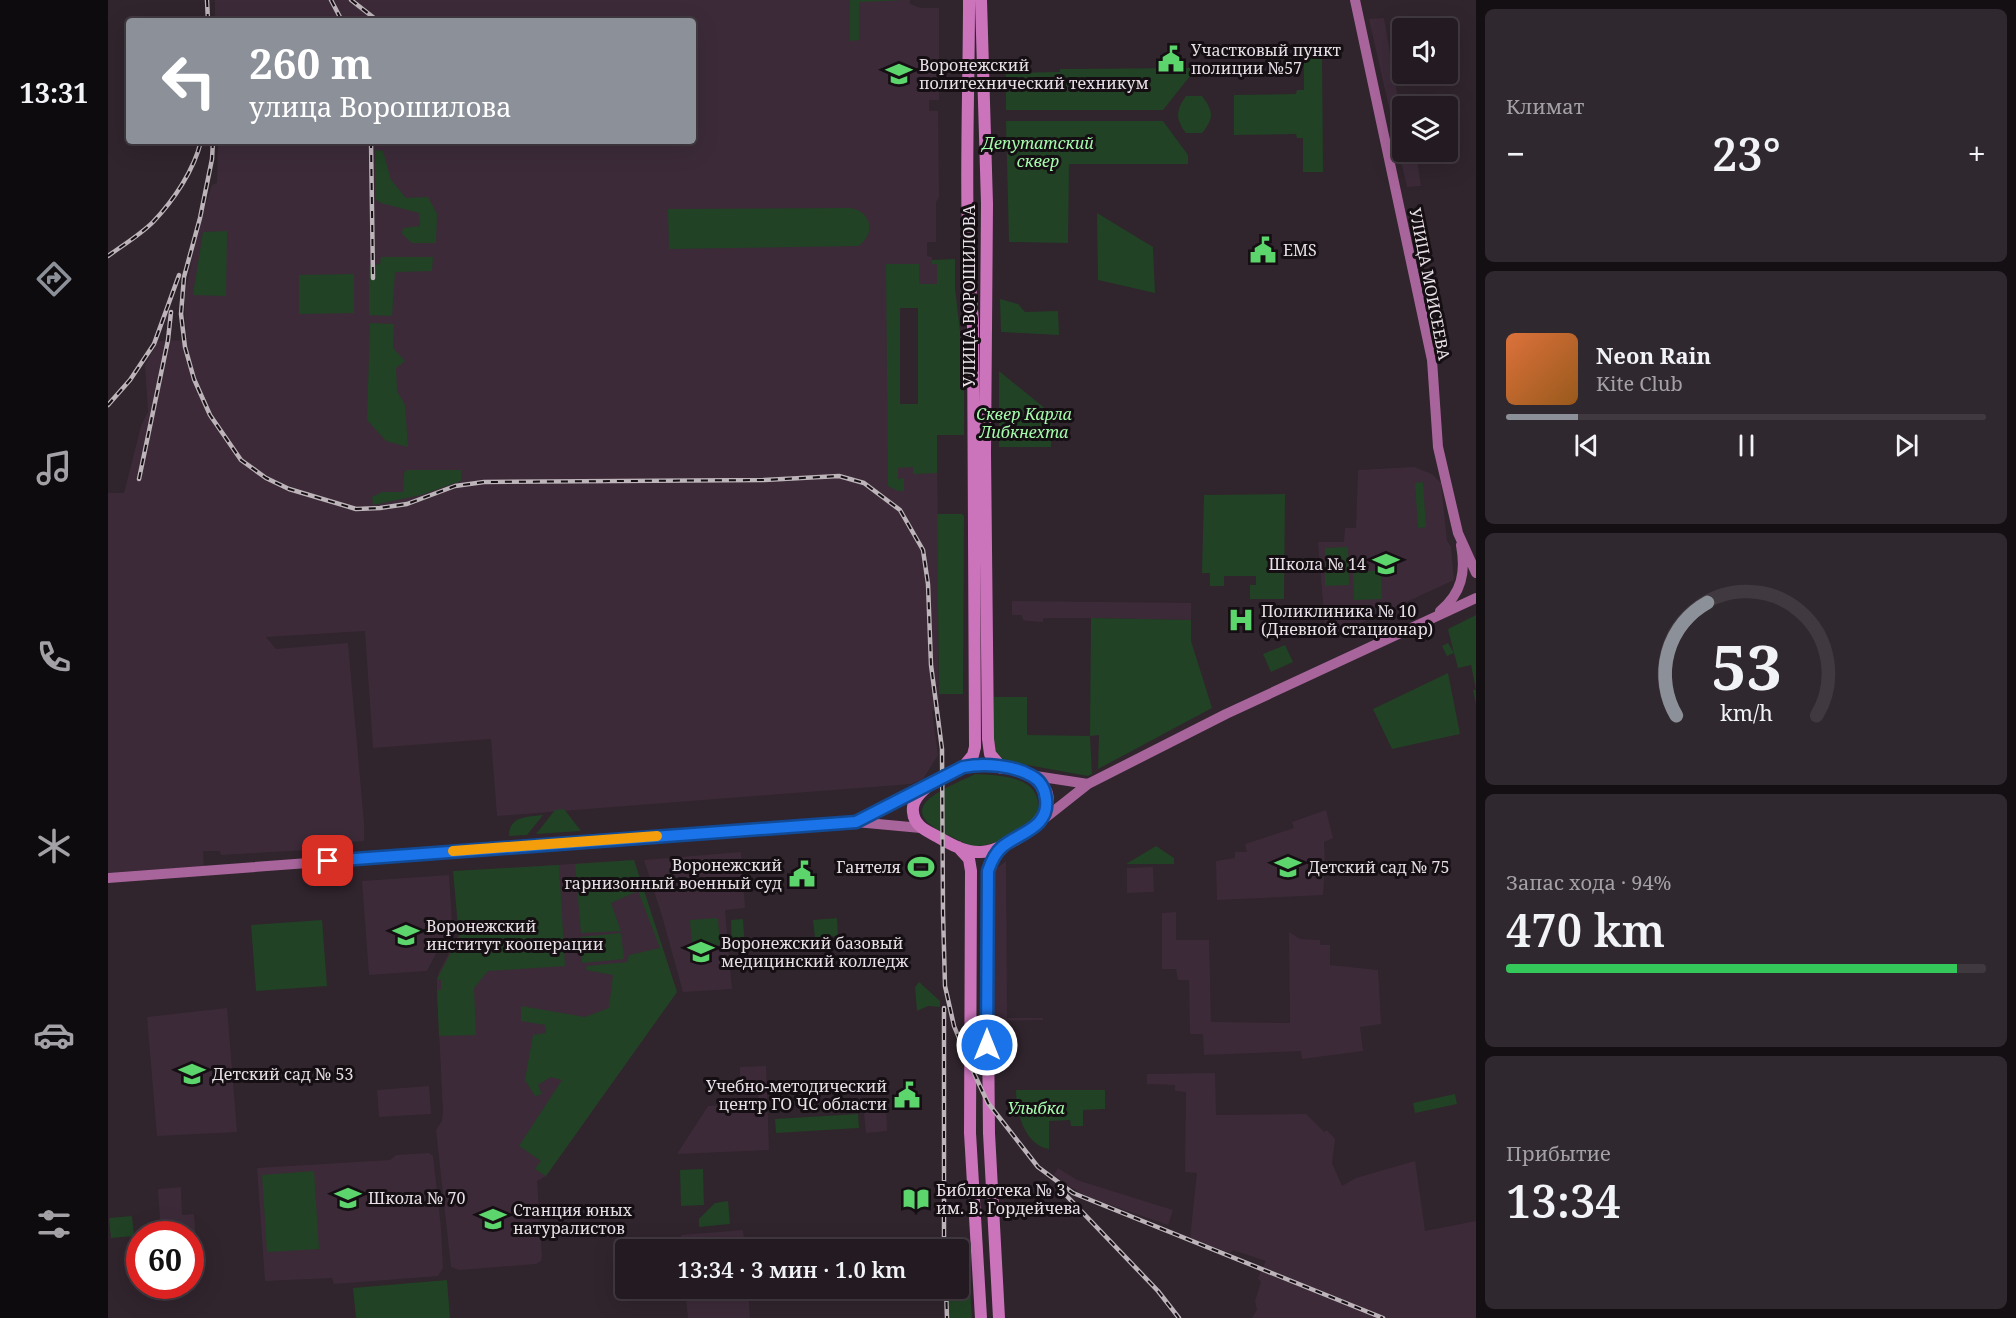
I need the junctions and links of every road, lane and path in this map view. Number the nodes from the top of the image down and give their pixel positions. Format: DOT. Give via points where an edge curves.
graph roads {
  1 [pos="969,0"];
  2 [pos="981,0"];
  3 [pos="1355,0"];
  4 [pos="967,173"];
  5 [pos="986,173"];
  6 [pos="1458,533"];
  7 [pos="1476,573"];
  8 [pos="1476,598"];
  9 [pos="1430,619"];
  10 [pos="963,767"];
  11 [pos="1002,768"];
  12 [pos="1029,775"];
  13 [pos="1088,784"];
  14 [pos="924,789"];
  15 [pos="856,822"];
  16 [pos="1038,824"];
  17 [pos="921,828"];
  18 [pos="958,847"];
  19 [pos="1002,847"];
  20 [pos="108,878"];
  21 [pos="981,1318"];
  22 [pos="999,1318"];
  1 -- 4 [label="main road, УЛИЦА ВОРОШИЛОВА"];
  2 -- 5 [label="main road, УЛИЦА ВОРОШИЛОВА"];
  3 -- 6 [label="street, УЛИЦА МОИСЕЕВА" via="1431,360 1436,434"];
  4 -- 5 [label="main road"];
  4 -- 10 [label="main road, УЛИЦА ВОРОШИЛОВА" via="973,321 975,747"];
  5 -- 11 [label="main road, УЛИЦА ВОРОШИЛОВА" via="988,739 990,754"];
  6 -- 7 [label="street, УЛИЦА МОИСЕЕВА"];
  6 -- 9 [label="street" via="1463,566 1458,589 1453,599"];
  8 -- 9 [label="street"];
  9 -- 13 [label="street" via="1226,714"];
  10 -- 11 [label="main road"];
  10 -- 14 [label="main road"];
  11 -- 12 [label="main road"];
  12 -- 13 [label="street"];
  12 -- 16 [label="main road" via="1043,786 1046,795 1047,804"];
  13 -- 16 [label="street"];
  14 -- 15 [label="street"];
  14 -- 17 [label="main road" via="912,806 913,818"];
  15 -- 17 [label="street"];
  15 -- 20 [label="street"];
  16 -- 19 [label="main road"];
  17 -- 18 [label="main road"];
  18 -- 19 [label="main road" via="981,852"];
  18 -- 21 [label="main road" via="969,859 971,871 970,1133"];
  19 -- 22 [label="main road" via="988,871 987,931 988,1133"];
}
